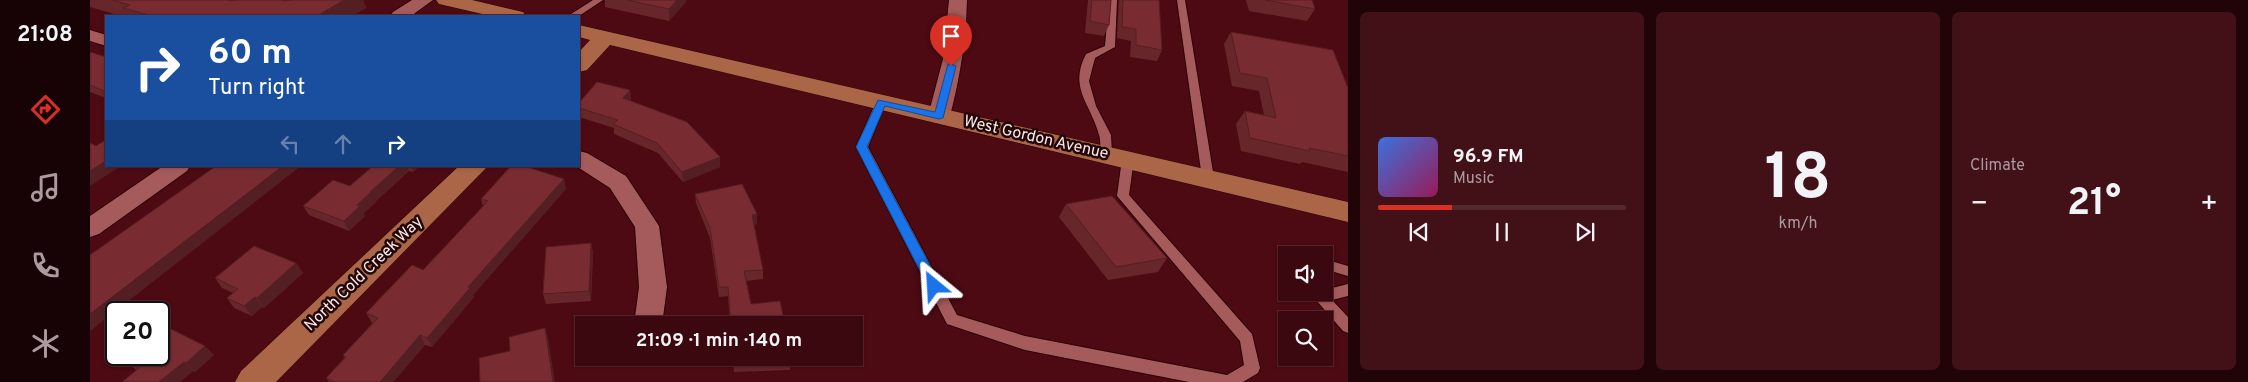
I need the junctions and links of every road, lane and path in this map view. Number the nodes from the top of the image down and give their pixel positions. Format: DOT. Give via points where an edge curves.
graph roads {
  1 [pos="424,0"];
  2 [pos="446,0"];
  3 [pos="599,0"];
  4 [pos="958,0"];
  5 [pos="1113,0"];
  6 [pos="1182,0"];
  7 [pos="401,15"];
  8 [pos="512,15"];
  9 [pos="575,15"];
  10 [pos="580,31"];
  11 [pos="90,35"];
  12 [pos="605,37"];
  13 [pos="105,40"];
  14 [pos="580,63"];
  15 [pos="881,102"];
  16 [pos="939,116"];
  17 [pos="1117,157"];
  18 [pos="580,159"];
  19 [pos="178,167"];
  20 [pos="474,167"];
  21 [pos="1208,178"];
  22 [pos="1348,212"];
  23 [pos="90,228"];
  24 [pos="1333,267"];
  25 [pos="1348,271"];
  26 [pos="1348,290"];
  27 [pos="1333,292"];
  28 [pos="1324,301"];
  29 [pos="649,316"];
  30 [pos="1348,327"];
  31 [pos="254,382"];
  32 [pos="1225,382"];
  33 [pos="1230,382"];
  1 -- 7 [label="street"];
  2 -- 8 [label="main road"];
  3 -- 9 [label="lane"];
  4 -- 16 [label="street" via="957,36"];
  5 -- 17 [label="lane" via="1110,48 1090,56 1084,80 1091,106"];
  6 -- 21 [label="lane"];
  10 -- 12 [label="main road, West Gordon Avenue"];
  11 -- 13 [label="street"];
  12 -- 14 [label="main road"];
  12 -- 15 [label="main road, West Gordon Avenue"];
  15 -- 16 [label="main road, West Gordon Avenue"];
  15 -- 32 [label="lane" via="862,147 952,320 1025,343"];
  16 -- 17 [label="main road, West Gordon Avenue"];
  17 -- 21 [label="main road, West Gordon Avenue"];
  17 -- 33 [label="lane" via="1123,196 1247,339 1252,368"];
  18 -- 29 [label="street" via="618,182 647,226 653,287"];
  19 -- 23 [label="street"];
  20 -- 31 [label="main road, North Cold Creek Way"];
  21 -- 22 [label="main road, West Gordon Avenue"];
  24 -- 25 [label="lane"];
  26 -- 27 [label="lane"];
  28 -- 30 [label="lane"];
}
